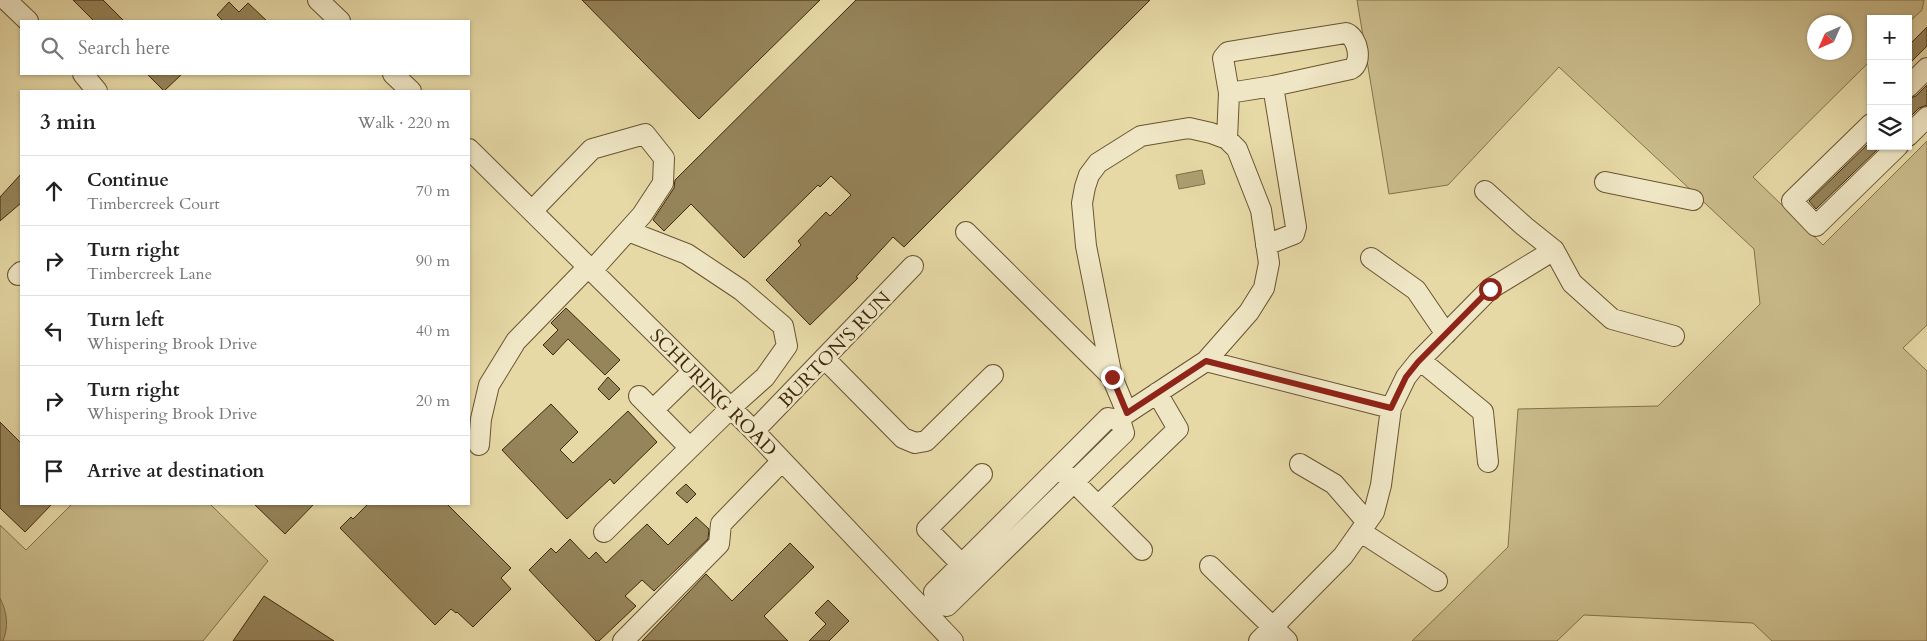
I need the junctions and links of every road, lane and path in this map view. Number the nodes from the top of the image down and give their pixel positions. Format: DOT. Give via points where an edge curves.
graph roads {
  1 [pos="6,0"];
  2 [pos="318,0"];
  3 [pos="27,20"];
  4 [pos="339,20"];
  5 [pos="1927,68"];
  6 [pos="84,75"];
  7 [pos="394,75"];
  8 [pos="1912,83"];
  9 [pos="1273,86"];
  10 [pos="96,90"];
  11 [pos="410,90"];
  12 [pos="1228,93"];
  13 [pos="1927,117"];
  14 [pos="1867,128"];
  15 [pos="1912,131"];
  16 [pos="1227,140"];
  17 [pos="470,150"];
  18 [pos="1893,150"];
  19 [pos="1605,182"];
  20 [pos="1486,191"];
  21 [pos="1692,200"];
  22 [pos="532,211"];
  23 [pos="628,230"];
  24 [pos="966,232"];
  25 [pos="1266,245"];
  26 [pos="1554,250"];
  27 [pos="1371,258"];
  28 [pos="913,266"];
  29 [pos="588,267"];
  30 [pos="1446,334"];
  31 [pos="1674,336"];
  32 [pos="824,358"];
  33 [pos="1420,360"];
  34 [pos="1206,361"];
  35 [pos="693,371"];
  36 [pos="993,375"];
  37 [pos="1112,377"];
  38 [pos="1157,393"];
  39 [pos="639,396"];
  40 [pos="730,408"];
  41 [pos="1391,408"];
  42 [pos="653,410"];
  43 [pos="1124,416"];
  44 [pos="754,431"];
  45 [pos="479,445"];
  46 [pos="690,448"];
  47 [pos="782,461"];
  48 [pos="1488,462"];
  49 [pos="1300,464"];
  50 [pos="1058,467"];
  51 [pos="982,474"];
  52 [pos="1073,482"];
  53 [pos="1098,506"];
  54 [pos="1364,527"];
  55 [pos="604,532"];
  56 [pos="1142,550"];
  57 [pos="961,564"];
  58 [pos="1210,566"];
  59 [pos="976,579"];
  60 [pos="1437,581"];
  61 [pos="933,609"];
  62 [pos="1273,627"];
  63 [pos="623,641"];
  64 [pos="954,641"];
  65 [pos="1259,641"];
  66 [pos="1287,641"];
  1 -- 3 [label="street"];
  2 -- 4 [label="street"];
  5 -- 8 [label="street"];
  6 -- 10 [label="street"];
  7 -- 11 [label="street"];
  9 -- 12 [label="street"];
  9 -- 12 [label="street" via="1351,70 1358,63 1355,39 1346,33 1228,52 1223,58"];
  9 -- 25 [label="street" via="1296,227 1289,237"];
  12 -- 16 [label="street"];
  13 -- 15 [label="street"];
  14 -- 18 [label="street" via="1792,201 1816,226"];
  16 -- 25 [label="street" via="1237,149 1261,210"];
  16 -- 37 [label="street" via="1189,128 1141,136 1098,163 1084,187 1082,202 1086,246"];
  17 -- 22 [label="street, SCHURING ROAD"];
  19 -- 21 [label="street"];
  20 -- 26 [label="street"];
  22 -- 23 [label="street" via="592,149 645,134 664,158 663,183"];
  22 -- 29 [label="street, SCHURING ROAD"];
  23 -- 29 [label="street" via="596,264"];
  23 -- 40 [label="street" via="687,254 741,290 783,326 788,346 765,377"];
  24 -- 37 [label="street"];
  25 -- 34 [label="street" via="1269,263 1264,288 1249,312"];
  26 -- 30 [label="street" via="1490,289"];
  26 -- 31 [label="street" via="1572,283 1612,319"];
  27 -- 30 [label="street" via="1416,290"];
  28 -- 32 [label="street, BURTON'S RUN"];
  29 -- 35 [label="street, SCHURING ROAD"];
  29 -- 45 [label="street" via="516,341 489,385"];
  30 -- 33 [label="street"];
  32 -- 36 [label="street" via="903,438 915,443 926,441"];
  32 -- 44 [label="street, BURTON'S RUN"];
  33 -- 41 [label="street" via="1406,377"];
  33 -- 48 [label="street" via="1483,412"];
  34 -- 38 [label="street"];
  34 -- 41 [label="street"];
  35 -- 40 [label="street, SCHURING ROAD"];
  35 -- 42 [label="street"];
  37 -- 43 [label="street"];
  38 -- 43 [label="street"];
  38 -- 53 [label="street" via="1178,429"];
  39 -- 42 [label="street"];
  40 -- 44 [label="street, SCHURING ROAD"];
  40 -- 46 [label="street"];
  41 -- 54 [label="street" via="1381,486 1374,512"];
  42 -- 46 [label="street"];
  43 -- 50 [label="street" via="1108,418"];
  43 -- 52 [label="street" via="1124,432"];
  44 -- 47 [label="street, SCHURING ROAD"];
  46 -- 55 [label="street"];
  47 -- 61 [label="street, SCHURING ROAD"];
  47 -- 63 [label="street" via="721,524 719,544"];
  49 -- 54 [label="street" via="1334,484"];
  50 -- 52 [label="street"];
  50 -- 57 [label="street"];
  51 -- 57 [label="street" via="927,529"];
  52 -- 53 [label="street"];
  52 -- 59 [label="street"];
  53 -- 56 [label="street"];
  54 -- 60 [label="street"];
  54 -- 62 [label="street" via="1343,556"];
  57 -- 59 [label="street"];
  57 -- 61 [label="street" via="934,592"];
  58 -- 62 [label="street"];
  59 -- 61 [label="street" via="947,606"];
  61 -- 64 [label="street, SCHURING ROAD"];
  62 -- 65 [label="street"];
  62 -- 66 [label="street"];
}
